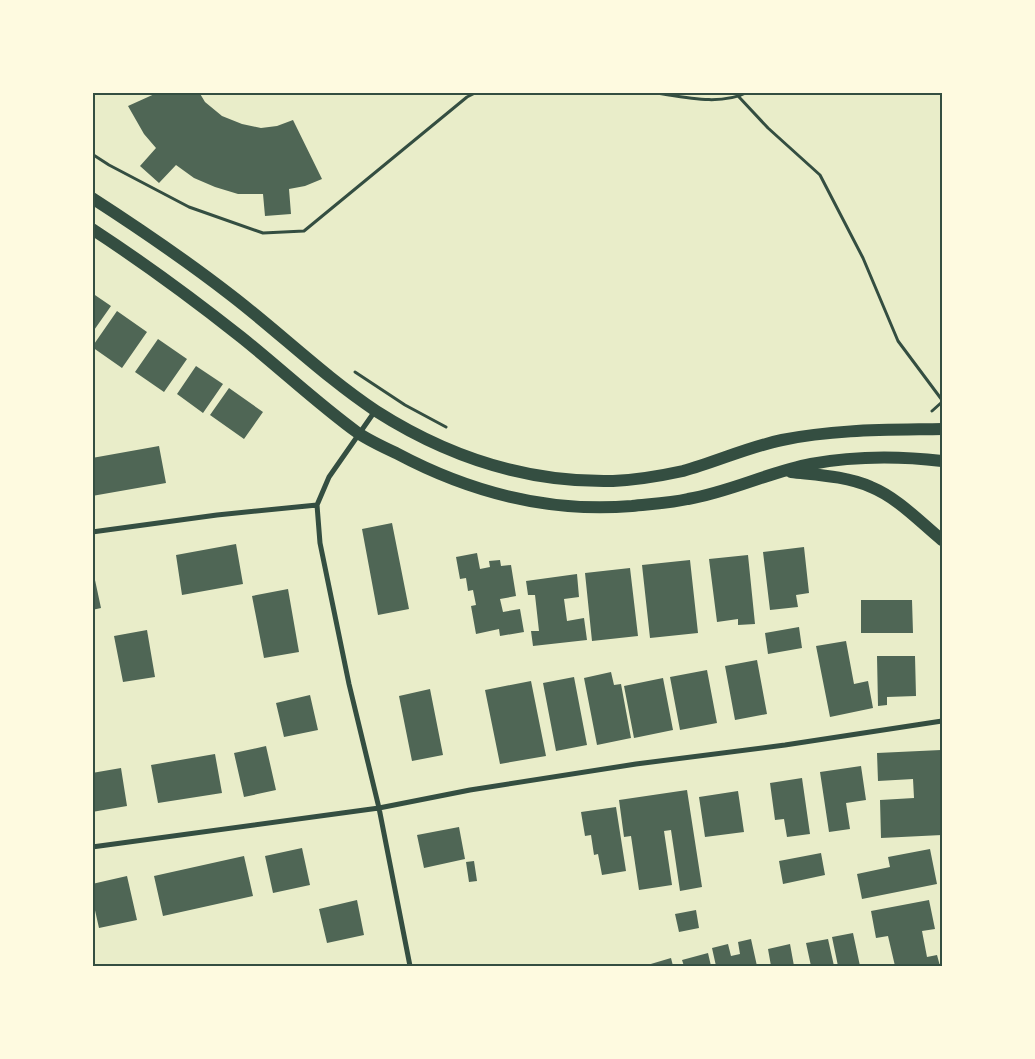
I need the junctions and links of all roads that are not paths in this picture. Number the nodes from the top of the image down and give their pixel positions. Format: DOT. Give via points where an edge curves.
graph roads {
  1 [pos="92,198"];
  2 [pos="92,229"];
  3 [pos="376,410"];
  4 [pos="942,429"];
  5 [pos="360,434"];
  6 [pos="942,461"];
  7 [pos="783,472"];
  8 [pos="317,505"];
  9 [pos="92,532"];
  10 [pos="942,540"];
  11 [pos="942,721"];
  12 [pos="379,808"];
  13 [pos="92,847"];
  14 [pos="410,966"];
  1 -- 3 [label="main road" via="210,279"];
  2 -- 5 [label="main road" via="186,294"];
  3 -- 4 [label="main road" via="424,439 498,468 537,477 577,480 648,478 781,440 837,432"];
  3 -- 5 [label="street"];
  5 -- 7 [label="main road" via="457,482 495,494 577,507 689,499"];
  5 -- 8 [label="street" via="329,477"];
  6 -- 7 [label="main road" via="901,457 860,459 810,464"];
  7 -- 10 [label="main road" via="872,487"];
  8 -- 9 [label="street"];
  8 -- 12 [label="street" via="320,543"];
  11 -- 12 [label="street" via="636,764"];
  12 -- 13 [label="street"];
  12 -- 14 [label="street"];
}
